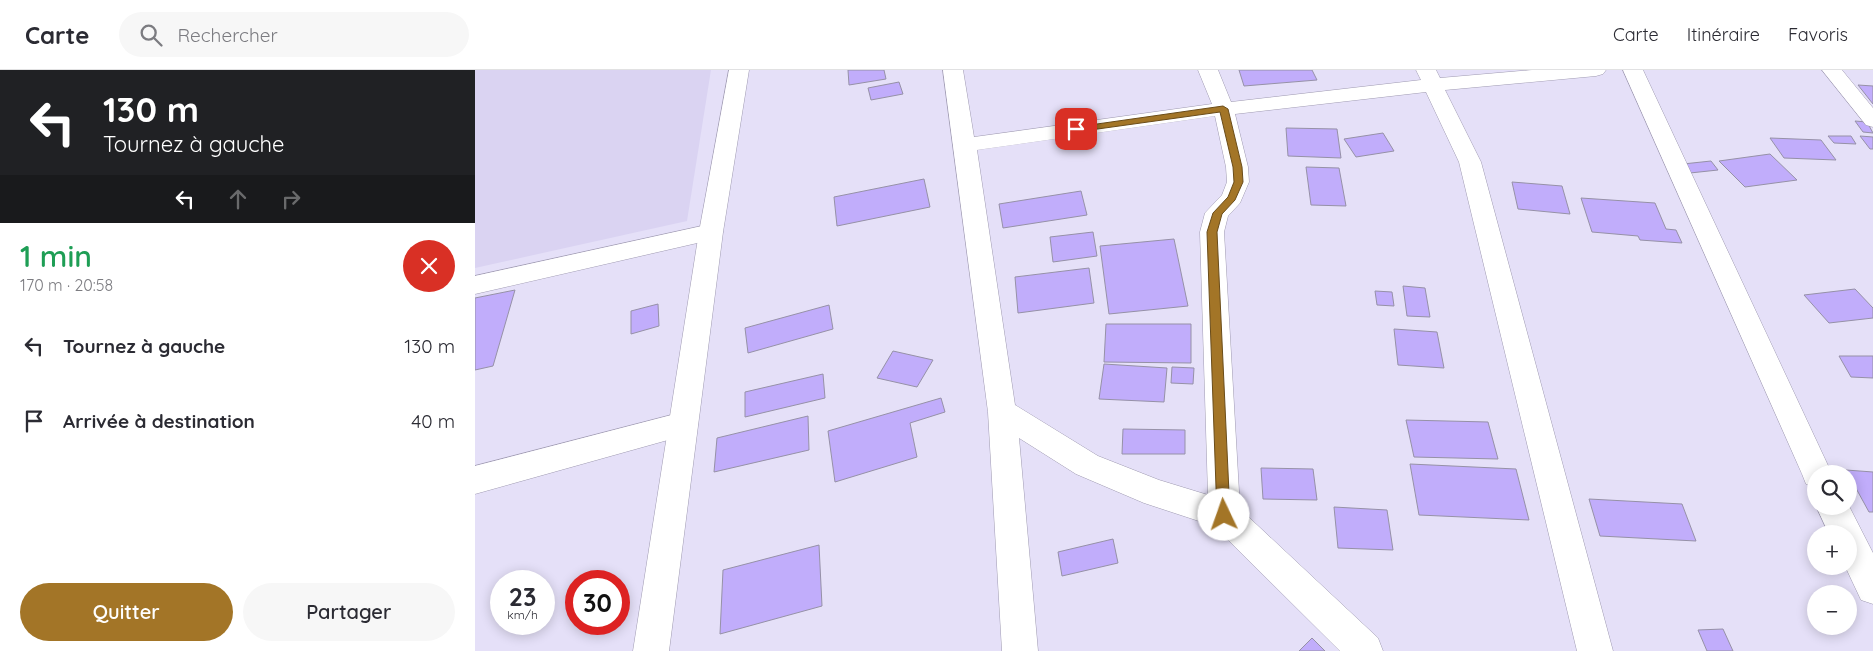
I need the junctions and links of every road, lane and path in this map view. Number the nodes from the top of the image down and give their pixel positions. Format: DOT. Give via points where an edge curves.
graph roads {
  1 [pos="739,70"];
  2 [pos="953,70"];
  3 [pos="1208,70"];
  4 [pos="1596,70"];
  5 [pos="1633,70"];
  6 [pos="1832,70"];
  7 [pos="1429,78"];
  8 [pos="1223,109"];
  9 [pos="1873,121"];
  10 [pos="965,145"];
  11 [pos="711,232"];
  12 [pos="475,284"];
  13 [pos="1002,412"];
  14 [pos="683,424"];
  15 [pos="1813,465"];
  16 [pos="475,480"];
  17 [pos="1224,515"];
  18 [pos="1857,556"];
  19 [pos="1873,588"];
  20 [pos="651,651"];
  21 [pos="1020,651"];
  22 [pos="1365,651"];
  23 [pos="1595,651"];
  1 -- 11 [label="street"];
  2 -- 10 [label="street"];
  3 -- 8 [label="street"];
  4 -- 7 [label="street"];
  5 -- 15 [label="street"];
  6 -- 9 [label="street"];
  7 -- 8 [label="street"];
  7 -- 23 [label="street" via="1470,162"];
  8 -- 10 [label="street"];
  8 -- 17 [label="street" via="1238,182 1232,198 1217,213 1212,232"];
  10 -- 13 [label="street"];
  11 -- 12 [label="street"];
  11 -- 14 [label="street"];
  13 -- 17 [label="street" via="1087,465 1155,493"];
  13 -- 21 [label="street"];
  14 -- 16 [label="street"];
  14 -- 20 [label="street"];
  17 -- 22 [label="street"];
  18 -- 19 [label="street"];
}
